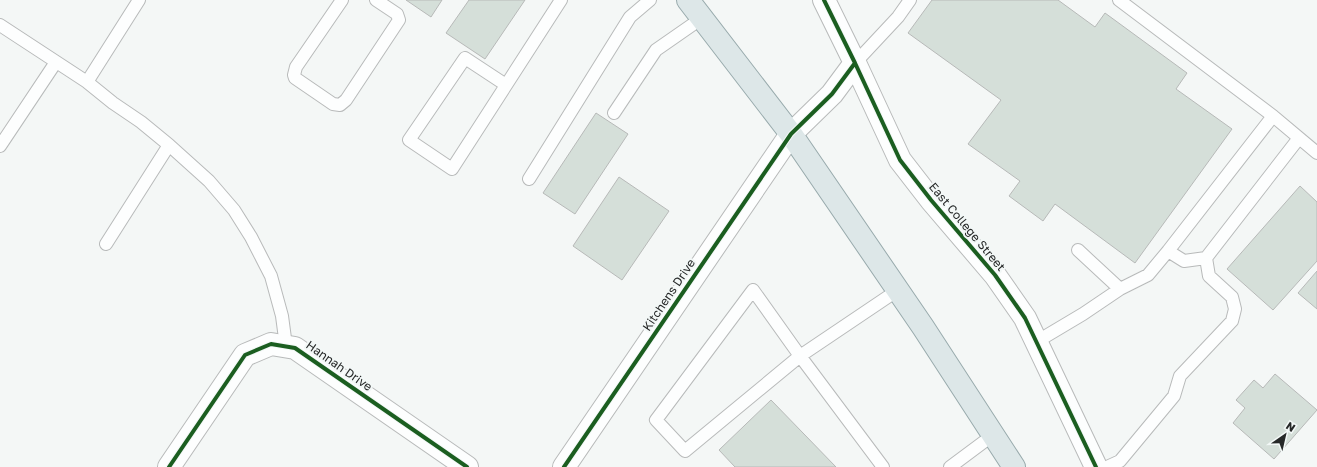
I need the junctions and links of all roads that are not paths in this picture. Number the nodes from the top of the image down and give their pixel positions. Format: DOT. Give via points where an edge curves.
graph roads {
  1 [pos="139,0"];
  2 [pos="342,0"];
  3 [pos="376,0"];
  4 [pos="561,0"];
  5 [pos="568,0"];
  6 [pos="572,0"];
  7 [pos="650,0"];
  8 [pos="688,0"];
  9 [pos="824,0"];
  10 [pos="910,0"];
  11 [pos="1120,0"];
  12 [pos="702,18"];
  13 [pos="0,25"];
  14 [pos="56,62"];
  15 [pos="855,63"];
  16 [pos="86,82"];
  17 [pos="506,85"];
  18 [pos="614,113"];
  19 [pos="1273,116"];
  20 [pos="791,134"];
  21 [pos="1299,138"];
  22 [pos="169,145"];
  23 [pos="0,146"];
  24 [pos="1317,154"];
  25 [pos="529,180"];
  26 [pos="106,244"];
  27 [pos="1078,250"];
  28 [pos="1168,251"];
  29 [pos="1206,258"];
  30 [pos="1120,289"];
  31 [pos="898,290"];
  32 [pos="1036,342"];
  33 [pos="286,346"];
  34 [pos="800,356"];
  35 [pos="993,435"];
  36 [pos="169,467"];
  37 [pos="468,467"];
  38 [pos="564,467"];
  39 [pos="883,467"];
  40 [pos="950,467"];
  41 [pos="1014,467"];
  42 [pos="1096,467"];
  43 [pos="1107,467"];
  1 -- 16 [label="lane"];
  2 -- 3 [label="lane" via="296,67 294,75 333,104 340,105 346,100 399,20 398,14"];
  4 -- 17 [label="lane"];
  5 -- 6 [label="lane"];
  7 -- 25 [label="lane" via="630,17"];
  8 -- 12 [label="main road"];
  9 -- 15 [label="street, East College Street"];
  10 -- 15 [label="lane" via="898,17"];
  11 -- 19 [label="lane"];
  12 -- 18 [label="lane" via="656,50"];
  12 -- 20 [label="main road"];
  13 -- 14 [label="lane"];
  14 -- 16 [label="lane"];
  14 -- 23 [label="lane"];
  15 -- 20 [label="street, Kitchens Drive" via="832,94"];
  15 -- 32 [label="street, East College Street" via="900,160 995,275 1024,318"];
  16 -- 22 [label="lane"];
  17 -- 17 [label="lane" via="452,169 409,140 465,58"];
  19 -- 21 [label="lane"];
  19 -- 28 [label="lane"];
  20 -- 31 [label="main road"];
  20 -- 38 [label="street, Kitchens Drive"];
  21 -- 24 [label="lane"];
  21 -- 29 [label="lane"];
  22 -- 26 [label="lane"];
  22 -- 33 [label="lane" via="209,181 234,210 251,236 271,276 282,316"];
  27 -- 30 [label="lane"];
  28 -- 29 [label="lane" via="1184,261"];
  28 -- 30 [label="lane" via="1148,275"];
  29 -- 43 [label="lane" via="1209,276 1232,297 1235,309 1232,321 1180,376 1174,396 1120,461"];
  30 -- 32 [label="lane"];
  31 -- 34 [label="lane"];
  31 -- 35 [label="main road"];
  32 -- 42 [label="street, East College Street"];
  33 -- 36 [label="street, Hannah Drive" via="271,344 245,355"];
  33 -- 37 [label="street, Hannah Drive" via="295,348"];
  34 -- 34 [label="lane" via="753,290 656,420 685,450"];
  34 -- 39 [label="lane"];
  35 -- 40 [label="lane"];
  35 -- 41 [label="main road"];
}
